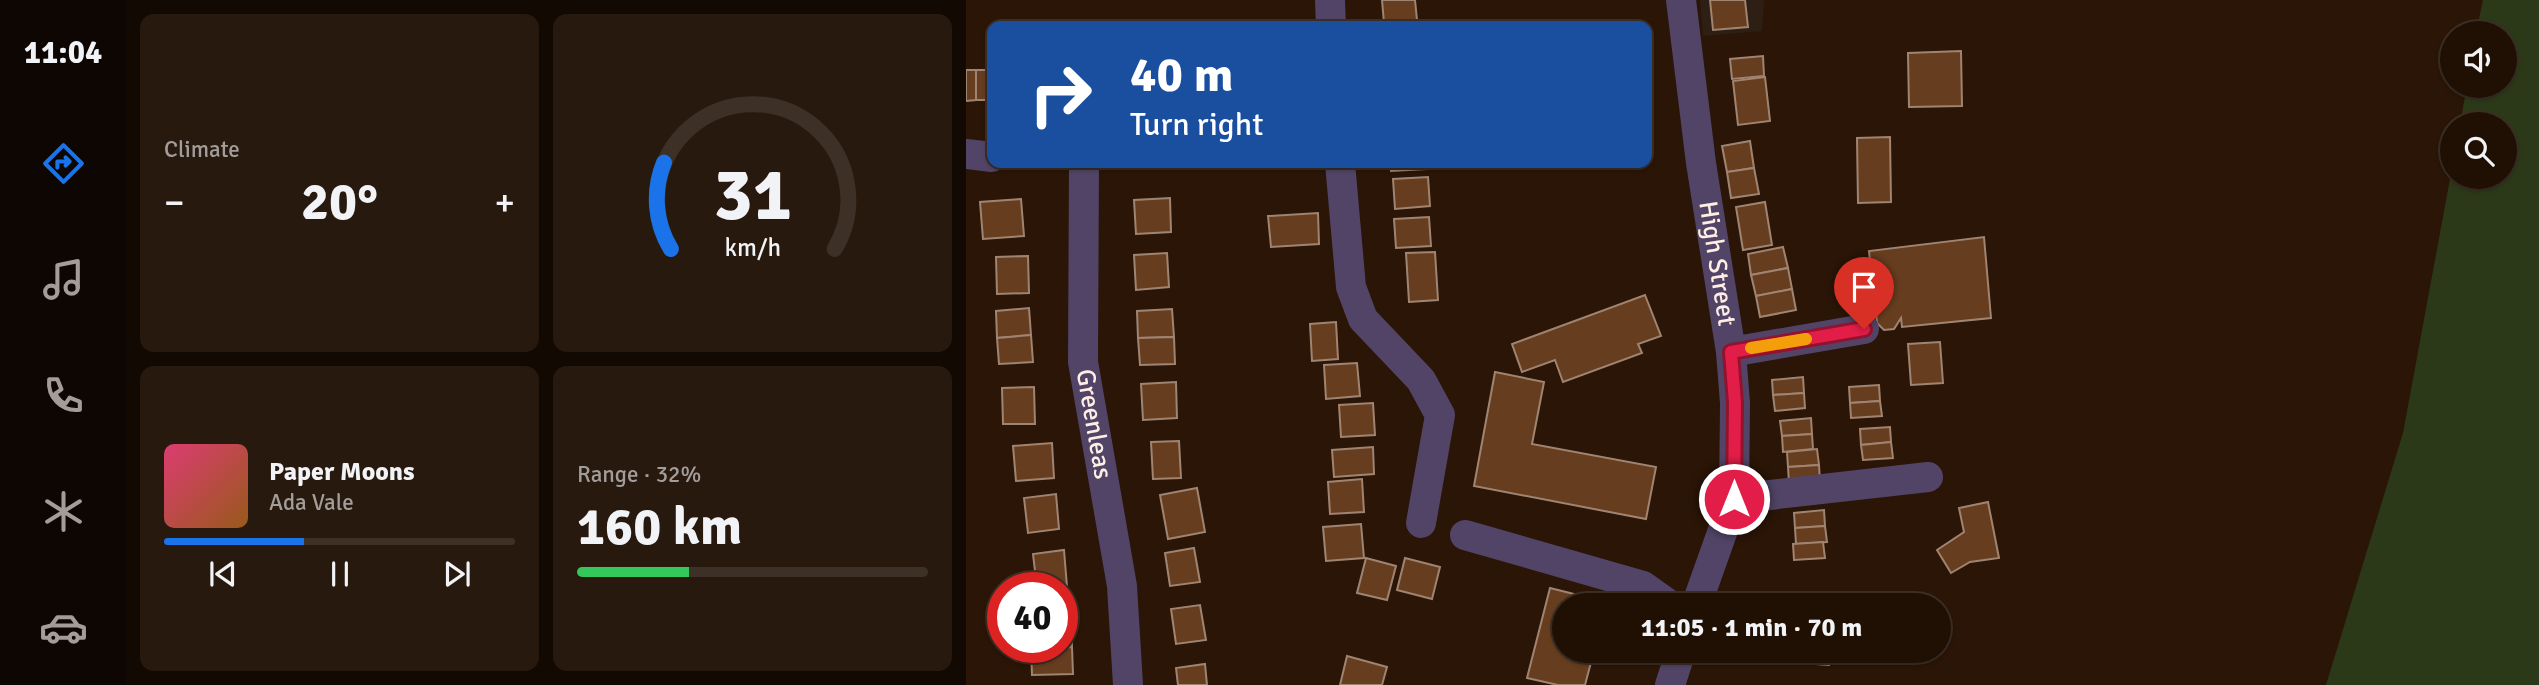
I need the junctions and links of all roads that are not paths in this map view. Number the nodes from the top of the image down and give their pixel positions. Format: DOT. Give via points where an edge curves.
graph roads {
  1 [pos="1329,0"];
  2 [pos="1681,0"];
  3 [pos="1331,21"];
  4 [pos="966,154"];
  5 [pos="987,156"];
  6 [pos="1084,168"];
  7 [pos="1340,168"];
  8 [pos="1864,329"];
  9 [pos="1731,352"];
  10 [pos="1928,477"];
  11 [pos="1734,499"];
  12 [pos="1421,523"];
  13 [pos="1465,535"];
  14 [pos="1653,593"];
  15 [pos="1701,593"];
  16 [pos="1677,663"];
  17 [pos="1128,685"];
  18 [pos="1670,685"];
  1 -- 3 [label="street"];
  2 -- 9 [label="street, High Street" via="1700,163"];
  4 -- 5 [label="street"];
  6 -- 17 [label="street, Greenleas" via="1083,362 1122,586"];
  7 -- 12 [label="street" via="1351,286 1363,319 1421,380 1440,415"];
  8 -- 9 [label="street"];
  9 -- 11 [label="street, High Street"];
  10 -- 11 [label="street"];
  11 -- 15 [label="street, High Street"];
  13 -- 14 [label="street" via="1643,586"];
  16 -- 18 [label="street"];
}
